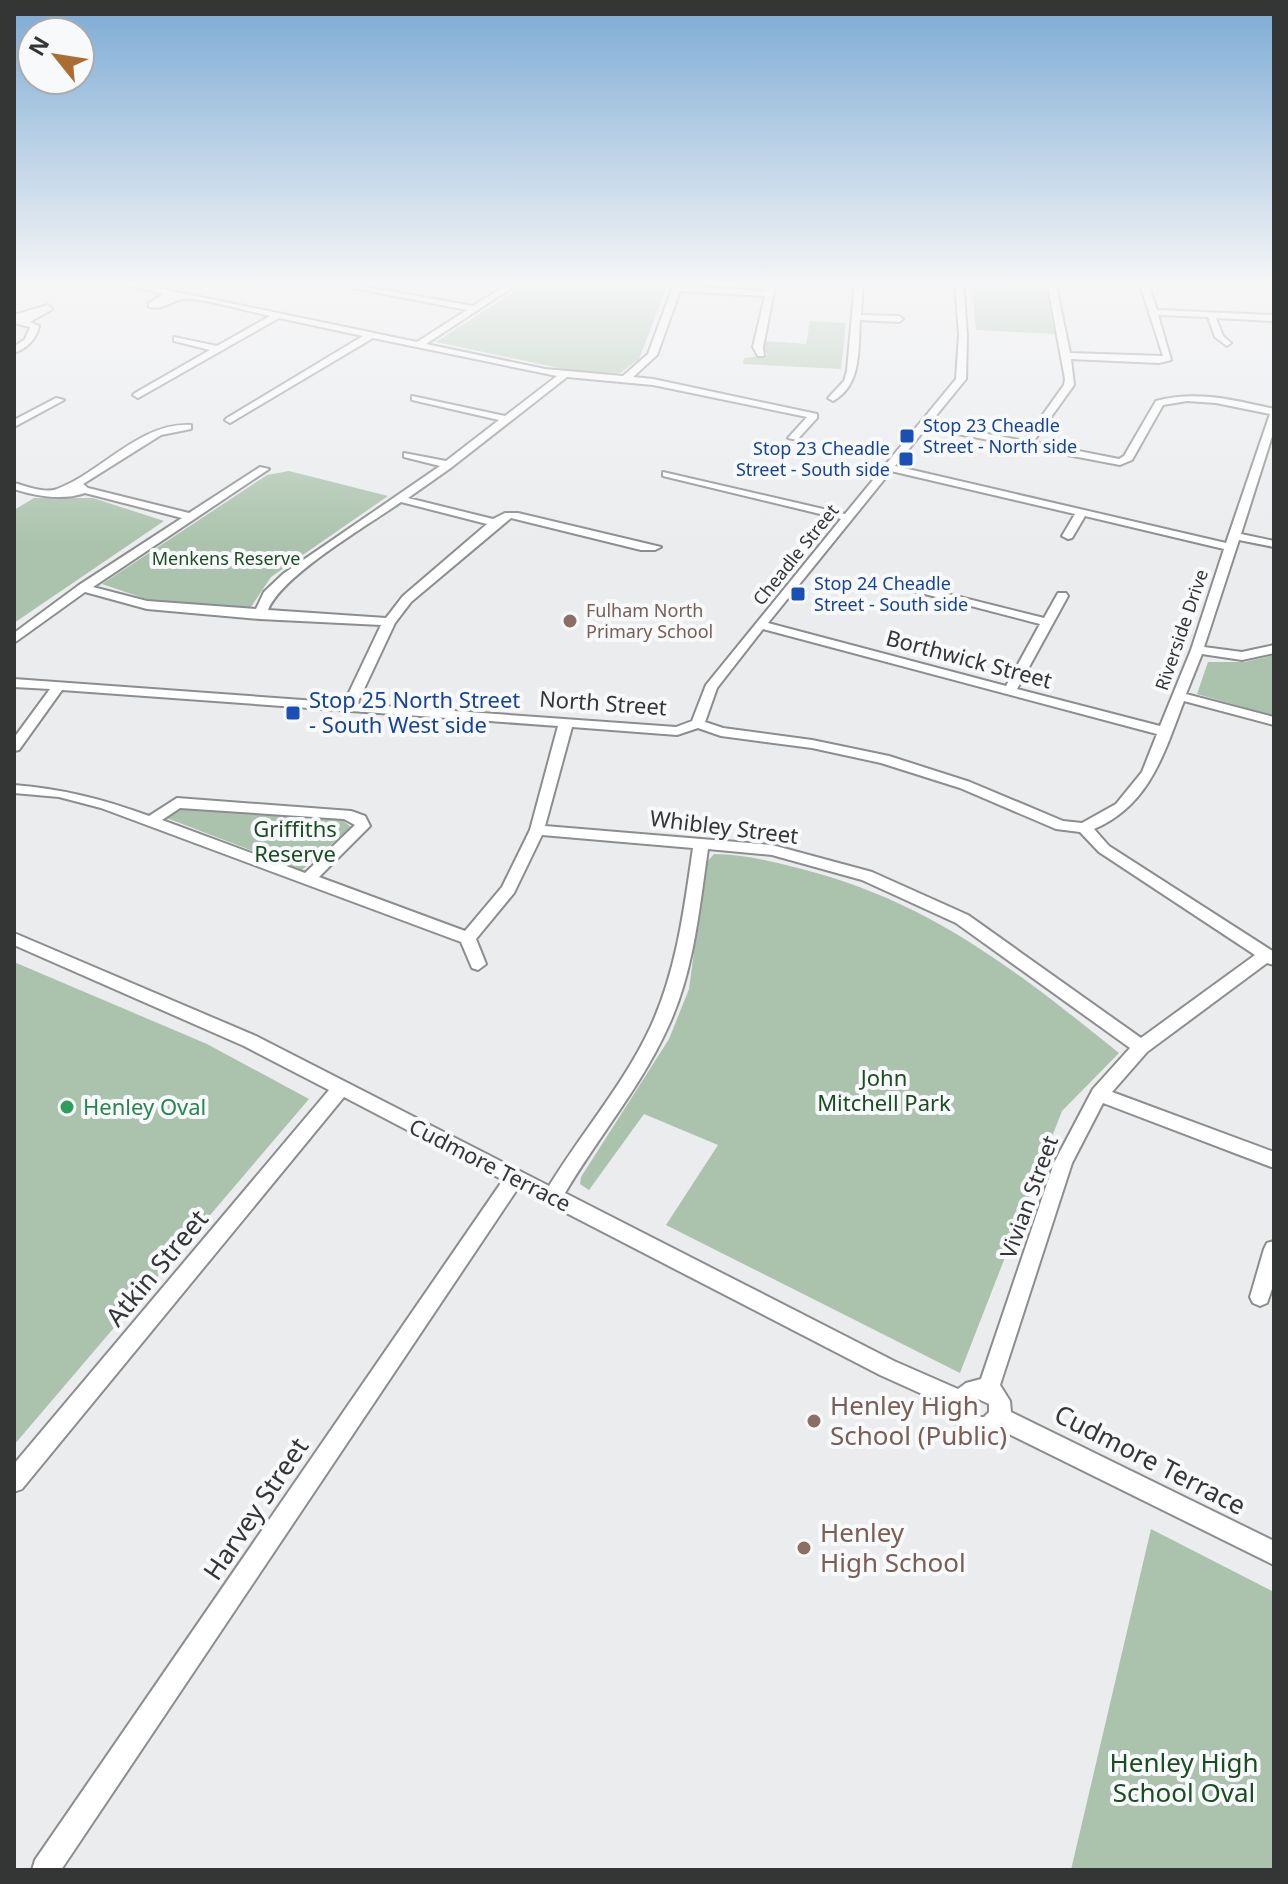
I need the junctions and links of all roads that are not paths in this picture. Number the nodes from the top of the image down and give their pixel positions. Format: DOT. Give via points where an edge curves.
graph roads {
  1 [pos="183,369"];
  2 [pos="315,369"];
  3 [pos="533,369"];
  4 [pos="637,369"];
  5 [pos="852,369"];
  6 [pos="963,369"];
  7 [pos="1068,369"];
  8 [pos="564,375"];
  9 [pos="627,378"];
  10 [pos="138,395"];
  11 [pos="415,398"];
  12 [pos="833,398"];
  13 [pos="59,400"];
  14 [pos="1274,414"];
  15 [pos="507,419"];
  16 [pos="230,420"];
  17 [pos="14,424"];
  18 [pos="925,425"];
  19 [pos="187,427"];
  20 [pos="793,438"];
  21 [pos="1026,445"];
  22 [pos="408,455"];
  23 [pos="448,465"];
  24 [pos="891,468"];
  25 [pos="264,469"];
  26 [pos="667,474"];
  27 [pos="14,486"];
  28 [pos="79,487"];
  29 [pos="400,499"];
  30 [pos="1082,512"];
  31 [pos="190,517"];
  32 [pos="849,518"];
  33 [pos="495,523"];
  34 [pos="1068,536"];
  35 [pos="1231,542"];
  36 [pos="1274,544"];
  37 [pos="655,547"];
  38 [pos="900,586"];
  39 [pos="83,588"];
  40 [pos="1062,596"];
  41 [pos="260,615"];
  42 [pos="389,622"];
  43 [pos="1046,622"];
  44 [pos="762,625"];
  45 [pos="14,639"];
  46 [pos="1274,649"];
  47 [pos="1197,650"];
  48 [pos="14,683"];
  49 [pos="58,687"];
  50 [pos="1009,691"];
  51 [pos="1179,696"];
  52 [pos="349,707"];
  53 [pos="1274,721"];
  54 [pos="566,723"];
  55 [pos="698,724"];
  56 [pos="1166,732"];
  57 [pos="14,747"];
  58 [pos="14,789"];
  59 [pos="151,821"];
  60 [pos="1084,828"];
  61 [pos="537,830"];
  62 [pos="701,844"];
  63 [pos="308,879"];
  64 [pos="468,938"];
  65 [pos="14,939"];
  66 [pos="1270,957"];
  67 [pos="478,964"];
  68 [pos="1141,1047"];
  69 [pos="340,1089"];
  70 [pos="1099,1094"];
  71 [pos="1274,1160"];
  72 [pos="514,1179"];
  73 [pos="552,1198"];
  74 [pos="1274,1249"];
  75 [pos="1260,1297"];
  76 [pos="987,1391"];
  77 [pos="961,1401"];
  78 [pos="1000,1418"];
  79 [pos="14,1481"];
  80 [pos="1274,1553"];
  81 [pos="45,1870"];
  1 -- 10 [label="street"];
  2 -- 16 [label="street"];
  3 -- 8 [label="street"];
  4 -- 9 [label="street"];
  5 -- 12 [label="street"];
  6 -- 18 [label="street, Cheadle Street" via="961,379"];
  7 -- 21 [label="street" via="1069,385"];
  8 -- 9 [label="street"];
  8 -- 15 [label="street"];
  9 -- 20 [label="street" via="814,416"];
  11 -- 15 [label="street"];
  13 -- 17 [label="street"];
  14 -- 21 [label="street" via="1213,400 1159,403 1128,458 1120,462"];
  14 -- 35 [label="street, Riverside Drive"];
  15 -- 23 [label="street"];
  18 -- 21 [label="street"];
  18 -- 24 [label="street, Cheadle Street"];
  19 -- 28 [label="street" via="158,433"];
  22 -- 23 [label="street"];
  23 -- 29 [label="street"];
  24 -- 30 [label="street"];
  24 -- 32 [label="street, Cheadle Street"];
  25 -- 31 [label="street"];
  26 -- 32 [label="street"];
  27 -- 28 [label="street" via="74,495"];
  28 -- 31 [label="street"];
  29 -- 33 [label="street"];
  29 -- 41 [label="street" via="287,576 268,595"];
  30 -- 34 [label="street"];
  30 -- 35 [label="street"];
  31 -- 39 [label="street"];
  32 -- 44 [label="street, Cheadle Street"];
  33 -- 37 [label="street" via="509,515"];
  33 -- 42 [label="street" via="407,599"];
  35 -- 36 [label="street"];
  35 -- 47 [label="street, Riverside Drive"];
  38 -- 43 [label="street"];
  39 -- 41 [label="street" via="138,604"];
  39 -- 45 [label="street"];
  40 -- 43 [label="street"];
  41 -- 42 [label="street"];
  42 -- 52 [label="street"];
  43 -- 50 [label="street"];
  44 -- 50 [label="street, Borthwick Street"];
  44 -- 55 [label="street, Cheadle Street" via="711,688"];
  46 -- 47 [label="street" via="1242,656"];
  47 -- 51 [label="street, Riverside Drive"];
  48 -- 49 [label="street, North Street"];
  49 -- 52 [label="street, North Street"];
  49 -- 57 [label="street"];
  50 -- 56 [label="street, Borthwick Street"];
  51 -- 53 [label="street"];
  51 -- 56 [label="street, Riverside Drive"];
  52 -- 54 [label="street, North Street"];
  54 -- 55 [label="street, North Street" via="677,731"];
  54 -- 61 [label="street"];
  55 -- 60 [label="street, North Street" via="884,759 965,785 1061,826"];
  56 -- 60 [label="street, Riverside Drive" via="1136,792"];
  58 -- 59 [label="street" via="59,793"];
  59 -- 63 [label="street"];
  59 -- 63 [label="street" via="177,803 360,819 363,826"];
  60 -- 66 [label="street" via="1104,849"];
  61 -- 62 [label="street, Whibley Street"];
  61 -- 64 [label="street" via="509,889"];
  62 -- 68 [label="street, Whibley Street" via="772,850 911,894 962,919"];
  62 -- 73 [label="street" via="670,1004 630,1078"];
  63 -- 64 [label="street"];
  64 -- 67 [label="street"];
  65 -- 69 [label="street, Cudmore Terrace" via="185,1010"];
  66 -- 68 [label="street, Vivian Street"];
  68 -- 70 [label="street, Vivian Street"];
  69 -- 72 [label="street, Cudmore Terrace"];
  69 -- 79 [label="street, Atkin Street"];
  70 -- 71 [label="street"];
  70 -- 76 [label="street, Vivian Street" via="1063,1163"];
  72 -- 73 [label="street, Cudmore Terrace"];
  72 -- 81 [label="street, Harvey Street"];
  73 -- 77 [label="street, Cudmore Terrace"];
  74 -- 75 [label="street"];
  76 -- 77 [label="street" via="968,1392"];
  76 -- 78 [label="street" via="999,1401"];
  77 -- 78 [label="street" via="963,1414 974,1425 990,1426"];
  78 -- 80 [label="street, Cudmore Terrace"];
}
